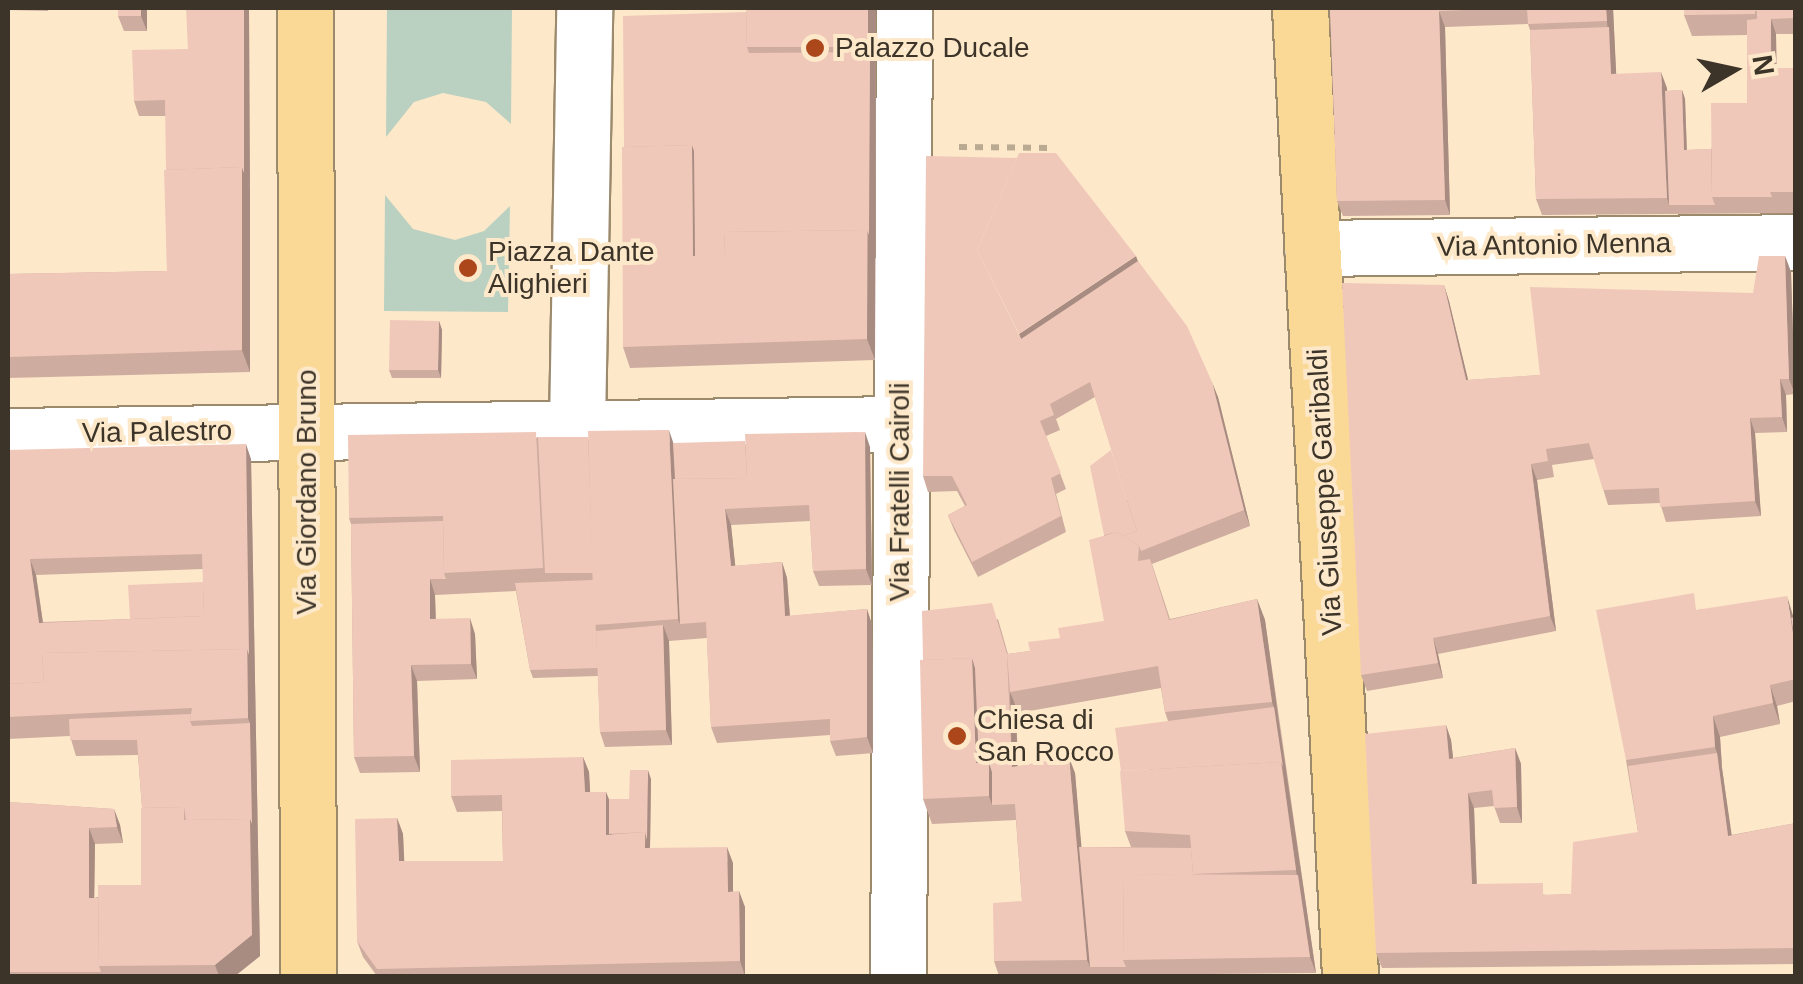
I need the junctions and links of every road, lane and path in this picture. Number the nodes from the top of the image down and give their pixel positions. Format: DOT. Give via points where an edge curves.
graph roads {
  1 [pos="305,8"];
  2 [pos="584,8"];
  3 [pos="904,8"];
  4 [pos="1300,8"];
  5 [pos="903,146"];
  6 [pos="1050,148"];
  7 [pos="1796,242"];
  8 [pos="1312,248"];
  9 [pos="900,424"];
  10 [pos="577,426"];
  11 [pos="306,428"];
  12 [pos="8,436"];
  13 [pos="308,976"];
  14 [pos="898,976"];
  15 [pos="1350,976"];
  1 -- 11 [label="main road, Via Giordano Bruno"];
  2 -- 10 [label="street"];
  3 -- 5 [label="street, Via Fratelli Cairoli"];
  4 -- 8 [label="main road, Via Giuseppe Garibaldi"];
  5 -- 6 [label="path"];
  5 -- 9 [label="street, Via Fratelli Cairoli"];
  7 -- 8 [label="street, Via Antonio Menna"];
  8 -- 15 [label="main road, Via Giuseppe Garibaldi"];
  9 -- 10 [label="street, Via Palestro"];
  9 -- 14 [label="street, Via Fratelli Cairoli"];
  10 -- 11 [label="street, Via Palestro"];
  11 -- 12 [label="street, Via Palestro"];
  11 -- 13 [label="main road, Via Giordano Bruno"];
}
